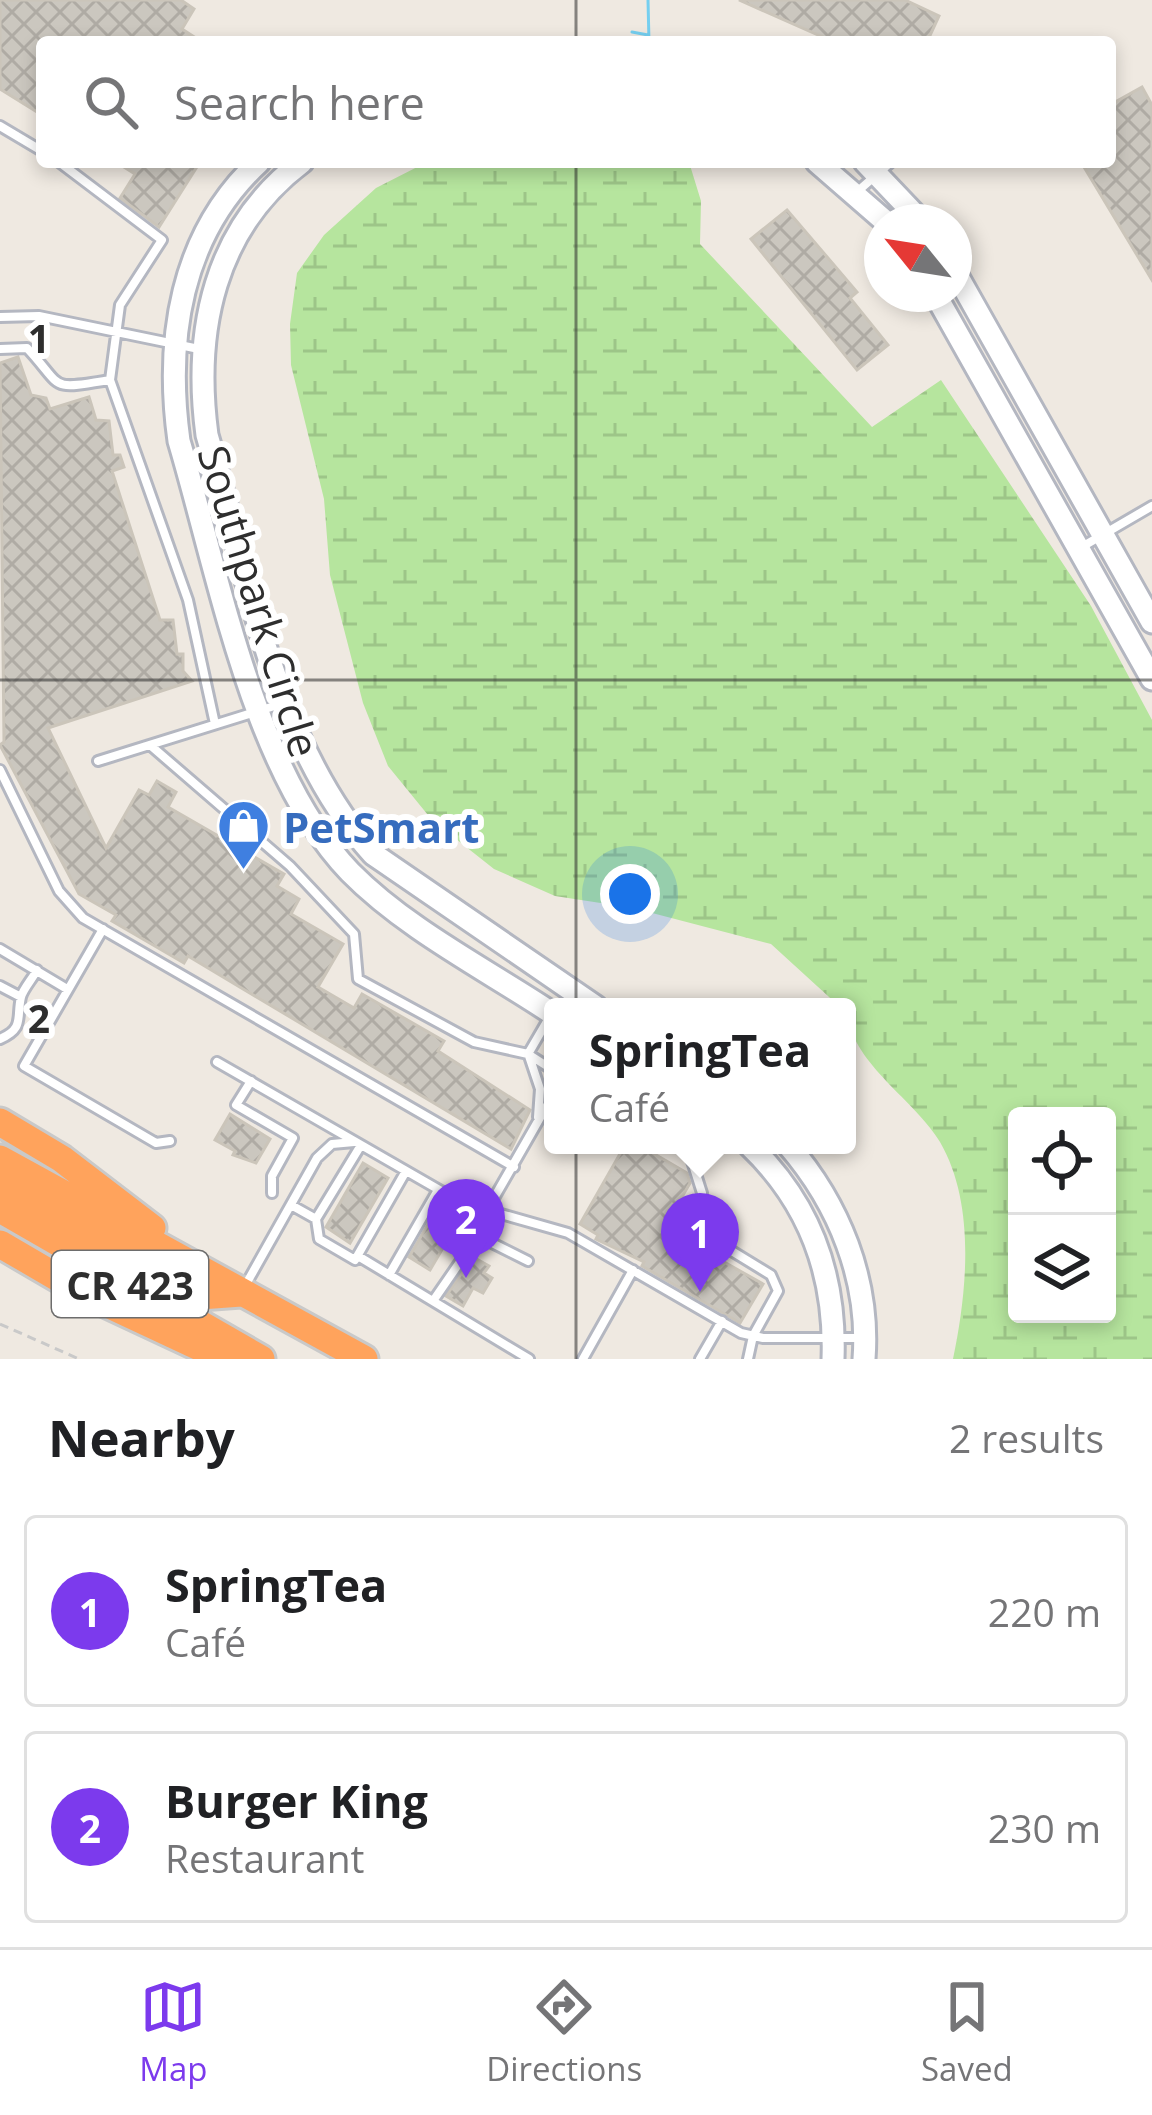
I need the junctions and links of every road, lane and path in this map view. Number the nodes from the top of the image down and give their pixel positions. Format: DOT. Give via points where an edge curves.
graph roads {
  1 [pos="0,126"];
  2 [pos="36,147"];
  3 [pos="67,168"];
  4 [pos="254,168"];
  5 [pos="295,168"];
  6 [pos="826,168"];
  7 [pos="875,168"];
  8 [pos="879,168"];
  9 [pos="857,192"];
  10 [pos="869,204"];
  11 [pos="908,204"];
  12 [pos="972,302"];
  13 [pos="945,312"];
  14 [pos="0,317"];
  15 [pos="114,333"];
  16 [pos="172,347"];
  17 [pos="0,349"];
  18 [pos="200,349"];
  19 [pos="110,380"];
  20 [pos="1152,506"];
  21 [pos="1103,535"];
  22 [pos="1078,549"];
  23 [pos="1152,622"];
  24 [pos="1152,679"];
  25 [pos="286,702"];
  26 [pos="259,711"];
  27 [pos="215,724"];
  28 [pos="150,745"];
  29 [pos="98,761"];
  30 [pos="0,770"];
  31 [pos="103,929"];
  32 [pos="0,949"];
  33 [pos="38,970"];
  34 [pos="0,986"];
  35 [pos="67,989"];
  36 [pos="20,998"];
  37 [pos="545,998"];
  38 [pos="544,1000"];
  39 [pos="544,1029"];
  40 [pos="0,1039"];
  41 [pos="528,1054"];
  42 [pos="217,1062"];
  43 [pos="544,1064"];
  44 [pos="251,1081"];
  45 [pos="544,1111"];
  46 [pos="538,1121"];
  47 [pos="0,1122"];
  48 [pos="170,1141"];
  49 [pos="359,1144"];
  50 [pos="689,1154"];
  51 [pos="757,1154"];
  52 [pos="794,1154"];
  53 [pos="0,1159"];
  54 [pos="514,1167"];
  55 [pos="406,1171"];
  56 [pos="0,1186"];
  57 [pos="438,1190"];
  58 [pos="272,1193"];
  59 [pos="291,1204"];
  60 [pos="0,1209"];
  61 [pos="486,1212"];
  62 [pos="316,1219"];
  63 [pos="0,1244"];
  64 [pos="358,1256"];
  65 [pos="528,1262"];
  66 [pos="633,1270"];
  67 [pos="389,1275"];
  68 [pos="232,1287"];
  69 [pos="433,1301"];
  70 [pos="722,1322"];
  71 [pos="0,1324"];
  72 [pos="753,1336"];
  73 [pos="834,1348"];
  74 [pos="865,1348"];
  75 [pos="79,1359"];
  76 [pos="225,1359"];
  77 [pos="261,1359"];
  78 [pos="364,1359"];
  79 [pos="529,1359"];
  80 [pos="583,1359"];
  81 [pos="700,1359"];
  82 [pos="748,1359"];
  1 -- 2 [label="lane"];
  3 -- 15 [label="lane" via="162,240 120,305"];
  4 -- 16 [label="street, Southpark Circle" via="214,217 179,303"];
  5 -- 18 [label="street, Southpark Circle" via="238,232"];
  6 -- 9 [label="street"];
  7 -- 9 [label="lane"];
  8 -- 11 [label="street"];
  9 -- 10 [label="street"];
  12 -- 21 [label="street"];
  13 -- 22 [label="street"];
  14 -- 15 [label="lane" via="39,316"];
  15 -- 16 [label="lane"];
  15 -- 19 [label="lane"];
  16 -- 18 [label="lane"];
  16 -- 26 [label="street, Southpark Circle" via="179,441"];
  17 -- 19 [label="lane" via="27,348 46,379 66,388"];
  18 -- 25 [label="street, Southpark Circle" via="207,435"];
  19 -- 27 [label="lane" via="188,600"];
  20 -- 21 [label="lane"];
  21 -- 22 [label="lane"];
  21 -- 23 [label="street"];
  22 -- 24 [label="street"];
  25 -- 26 [label="lane"];
  25 -- 37 [label="street, Southpark Circle" via="322,789 373,854"];
  26 -- 27 [label="lane"];
  26 -- 38 [label="street, Southpark Circle" via="298,804 353,875"];
  27 -- 28 [label="lane"];
  28 -- 29 [label="lane"];
  28 -- 41 [label="lane" via="290,866 354,934 358,979 474,1042"];
  30 -- 31 [label="lane" via="59,891"];
  31 -- 35 [label="lane"];
  31 -- 54 [label="lane"];
  32 -- 33 [label="lane"];
  33 -- 35 [label="lane"];
  33 -- 36 [label="lane"];
  34 -- 36 [label="lane"];
  35 -- 48 [label="lane" via="24,1066 156,1143"];
  36 -- 40 [label="lane" via="22,1018"];
  39 -- 41 [label="lane"];
  41 -- 43 [label="lane"];
  41 -- 46 [label="lane" via="540,1089"];
  42 -- 44 [label="lane"];
  44 -- 49 [label="lane"];
  44 -- 58 [label="lane" via="236,1106 293,1138 272,1176"];
  45 -- 46 [label="lane"];
  46 -- 54 [label="lane"];
  47 -- 68 [label="highway"];
  49 -- 55 [label="lane"];
  49 -- 59 [label="lane" via="332,1144"];
  49 -- 62 [label="lane"];
  50 -- 72 [label="lane" via="702,1193 698,1232 771,1275 778,1291"];
  51 -- 73 [label="street" via="812,1230 829,1281"];
  52 -- 74 [label="street" via="838,1218 858,1277"];
  53 -- 68 [label="highway, CR 423"];
  54 -- 61 [label="lane"];
  55 -- 57 [label="lane"];
  55 -- 64 [label="lane"];
  56 -- 68 [label="highway" via="200,1296"];
  57 -- 61 [label="lane"];
  57 -- 67 [label="lane"];
  59 -- 62 [label="lane"];
  59 -- 68 [label="lane"];
  60 -- 77 [label="highway, CR 423"];
  61 -- 66 [label="lane" via="568,1232"];
  62 -- 64 [label="lane" via="319,1239"];
  63 -- 76 [label="highway"];
  64 -- 67 [label="lane"];
  65 -- 69 [label="lane" via="488,1241 473,1243"];
  66 -- 70 [label="lane"];
  66 -- 80 [label="lane"];
  67 -- 69 [label="lane"];
  68 -- 78 [label="highway, CR 423"];
  69 -- 79 [label="lane"];
  70 -- 72 [label="lane"];
  70 -- 81 [label="lane"];
  71 -- 75 [label="path"];
  72 -- 73 [label="lane"];
  72 -- 82 [label="lane"];
  73 -- 74 [label="lane"];
}
